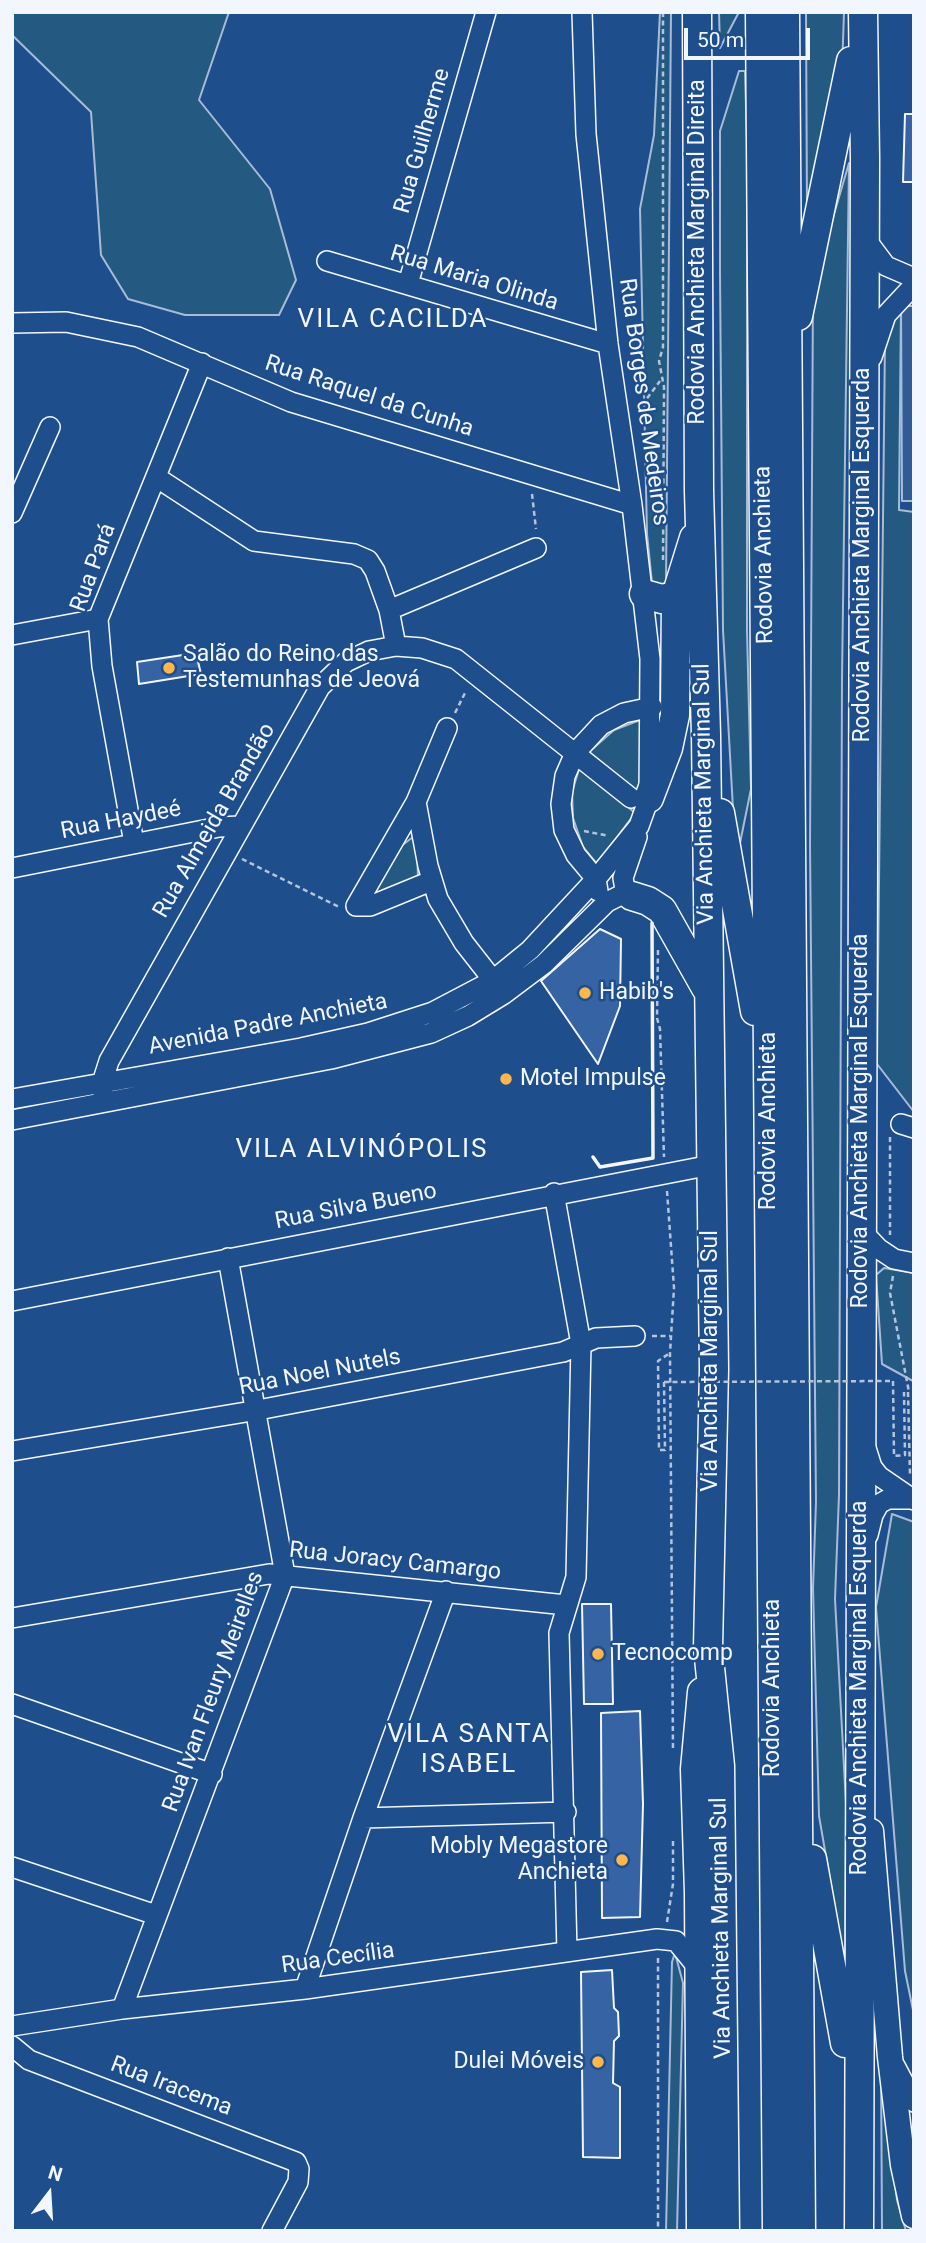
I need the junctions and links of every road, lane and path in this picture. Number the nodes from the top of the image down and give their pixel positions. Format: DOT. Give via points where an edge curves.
graph roads {
  1 [pos="486,12"];
  2 [pos="582,12"];
  3 [pos="663,12"];
  4 [pos="697,12"];
  5 [pos="760,12"];
  6 [pos="785,12"];
  7 [pos="861,12"];
  8 [pos="865,237"];
  9 [pos="327,261"];
  10 [pos="914,278"];
  11 [pos="408,284"];
  12 [pos="914,285"];
  13 [pos="12,323"];
  14 [pos="608,344"];
  15 [pos="202,363"];
  16 [pos="661,379"];
  17 [pos="863,392"];
  18 [pos="50,427"];
  19 [pos="788,427"];
  20 [pos="621,435"];
  21 [pos="530,473"];
  22 [pos="156,477"];
  23 [pos="699,491"];
  24 [pos="632,505"];
  25 [pos="12,513"];
  26 [pos="699,522"];
  27 [pos="536,548"];
  28 [pos="663,568"];
  29 [pos="644,594"];
  30 [pos="676,596"];
  31 [pos="389,610"];
  32 [pos="98,619"];
  33 [pos="12,635"];
  34 [pos="396,646"];
  35 [pos="477,674"];
  36 [pos="652,707"];
  37 [pos="447,728"];
  38 [pos="706,735"];
  39 [pos="575,753"];
  40 [pos="640,798"];
  41 [pos="416,802"];
  42 [pos="240,826"];
  43 [pos="564,828"];
  44 [pos="634,833"];
  45 [pos="134,843"];
  46 [pos="226,851"];
  47 [pos="12,868"];
  48 [pos="596,879"];
  49 [pos="431,881"];
  50 [pos="632,896"];
  51 [pos="356,906"];
  52 [pos="583,923"];
  53 [pos="658,946"];
  54 [pos="498,988"];
  55 [pos="708,990"];
  56 [pos="768,1086"];
  57 [pos="103,1092"];
  58 [pos="12,1099"];
  59 [pos="12,1120"];
  60 [pos="908,1126"];
  61 [pos="711,1165"];
  62 [pos="664,1173"];
  63 [pos="554,1194"];
  64 [pos="861,1230"];
  65 [pos="228,1258"];
  66 [pos="903,1261"];
  67 [pos="861,1278"];
  68 [pos="12,1301"];
  69 [pos="635,1336"];
  70 [pos="581,1344"];
  71 [pos="670,1353"];
  72 [pos="907,1392"];
  73 [pos="258,1410"];
  74 [pos="860,1427"];
  75 [pos="12,1451"];
  76 [pos="912,1500"];
  77 [pos="860,1573"];
  78 [pos="285,1576"];
  79 [pos="446,1591"];
  80 [pos="566,1605"];
  81 [pos="13,1612"];
  82 [pos="708,1648"];
  83 [pos="861,1703"];
  84 [pos="12,1704"];
  85 [pos="673,1758"];
  86 [pos="212,1774"];
  87 [pos="798,1777"];
  88 [pos="566,1812"];
  89 [pos="363,1818"];
  90 [pos="673,1828"];
  91 [pos="12,1867"];
  92 [pos="699,1893"];
  93 [pos="156,1915"];
  94 [pos="664,1939"];
  95 [pos="567,1952"];
  96 [pos="699,1970"];
  97 [pos="305,1989"];
  98 [pos="122,2009"];
  99 [pos="12,2026"];
  100 [pos="12,2046"];
  101 [pos="890,2057"];
  102 [pos="914,2102"];
  103 [pos="857,2107"];
  104 [pos="914,2216"];
  105 [pos="272,2231"];
  106 [pos="658,2231"];
  107 [pos="701,2231"];
  108 [pos="725,2231"];
  109 [pos="777,2231"];
  110 [pos="801,2231"];
  111 [pos="859,2231"];
  1 -- 11 [label="street, Rua Guilherme"];
  2 -- 14 [label="street, Rua Borges de Medeiros" via="586,134"];
  3 -- 16 [label="path"];
  4 -- 23 [label="highway, Rodovia Anchieta Marginal Direita"];
  5 -- 56 [label="highway, Rodovia Anchieta"];
  6 -- 19 [label="highway, Rodovia Anchieta"];
  7 -- 8 [label="highway, Rodovia Anchieta Marginal Esquerda"];
  7 -- 19 [label="highway" via="802,292"];
  8 -- 10 [label="street" via="886,266"];
  8 -- 17 [label="highway, Rodovia Anchieta Marginal Esquerda"];
  9 -- 11 [label="street, Rua Maria Olinda"];
  11 -- 14 [label="street, Rua Maria Olinda"];
  12 -- 17 [label="street" via="882,322"];
  13 -- 15 [label="street, Rua Raquel da Cunha" via="66,322 115,330"];
  14 -- 20 [label="street, Rua Borges de Medeiros"];
  15 -- 21 [label="street, Rua Raquel da Cunha" via="291,402"];
  15 -- 22 [label="street, Rua Pará"];
  16 -- 20 [label="path"];
  16 -- 28 [label="path"];
  17 -- 64 [label="highway, Rodovia Anchieta Marginal Esquerda"];
  18 -- 25 [label="street"];
  19 -- 87 [label="highway, Rodovia Anchieta"];
  20 -- 24 [label="street, Rua Borges de Medeiros"];
  21 -- 24 [label="street, Rua Raquel da Cunha"];
  21 -- 27 [label="path"];
  22 -- 31 [label="street" via="254,541 364,557 375,571"];
  22 -- 32 [label="street, Rua Pará"];
  23 -- 26 [label="highway, Via Anchieta Marginal Sul"];
  24 -- 29 [label="street, Rua Borges de Medeiros"];
  26 -- 30 [label="highway"];
  26 -- 38 [label="highway, Via Anchieta Marginal Sul"];
  27 -- 31 [label="street"];
  29 -- 30 [label="highway" via="662,599"];
  29 -- 36 [label="street, Rua Borges de Medeiros"];
  30 -- 40 [label="highway" via="675,715 668,748"];
  31 -- 34 [label="street"];
  32 -- 33 [label="street"];
  32 -- 45 [label="street, Rua Pará"];
  34 -- 35 [label="street, Rua Almeida Brandão" via="444,654"];
  34 -- 42 [label="street, Rua Almeida Brandão" via="357,656 325,680"];
  35 -- 37 [label="path"];
  35 -- 39 [label="street, Rua Almeida Brandão"];
  36 -- 39 [label="street" via="612,719"];
  36 -- 40 [label="street, Rua Borges de Medeiros"];
  37 -- 41 [label="street"];
  38 -- 55 [label="highway, Via Anchieta Marginal Sul"];
  38 -- 56 [label="highway"];
  39 -- 40 [label="street, Rua Almeida Brandão"];
  39 -- 43 [label="street" via="562,790"];
  40 -- 44 [label="street, Avenida Padre Anchieta"];
  41 -- 49 [label="street"];
  41 -- 51 [label="street"];
  42 -- 45 [label="street, Rua Haydeé"];
  42 -- 46 [label="street, Rua Almeida Brandão"];
  43 -- 44 [label="path"];
  43 -- 48 [label="street" via="576,855"];
  44 -- 48 [label="street, Avenida Padre Anchieta"];
  44 -- 50 [label="street" via="637,842 623,878"];
  45 -- 47 [label="street, Rua Haydeé"];
  46 -- 51 [label="path" via="337,907"];
  46 -- 57 [label="street, Rua Almeida Brandão" via="109,1061"];
  48 -- 52 [label="street" via="598,890"];
  48 -- 54 [label="street, Avenida Padre Anchieta"];
  49 -- 51 [label="street" via="370,906"];
  49 -- 54 [label="street" via="454,928"];
  50 -- 52 [label="street, Avenida Padre Anchieta" via="610,900"];
  50 -- 55 [label="highway" via="654,904 665,914"];
  52 -- 54 [label="street, Avenida Padre Anchieta" via="544,964"];
  53 -- 62 [label="path"];
  54 -- 57 [label="street, Avenida Padre Anchieta" via="368,1033"];
  55 -- 61 [label="highway, Via Anchieta Marginal Sul"];
  56 -- 109 [label="highway, Rodovia Anchieta"];
  57 -- 58 [label="street, Avenida Padre Anchieta"];
  57 -- 59 [label="street, Avenida Padre Anchieta"];
  60 -- 66 [label="path" via="892,1133 888,1145 889,1225"];
  61 -- 62 [label="street, Rua Silva Bueno"];
  61 -- 82 [label="highway, Via Anchieta Marginal Sul" via="714,1369"];
  62 -- 63 [label="street, Rua Silva Bueno"];
  62 -- 71 [label="path" via="673,1275"];
  63 -- 65 [label="street, Rua Silva Bueno"];
  63 -- 70 [label="street"];
  64 -- 66 [label="street" via="879,1249"];
  64 -- 67 [label="highway, Rodovia Anchieta Marginal Esquerda"];
  65 -- 68 [label="street, Rua Silva Bueno"];
  65 -- 73 [label="street, Rua Ivan Fleury Meirelles"];
  66 -- 67 [label="street" via="880,1262"];
  66 -- 72 [label="path" via="889,1287"];
  67 -- 74 [label="highway, Rodovia Anchieta Marginal Esquerda"];
  69 -- 70 [label="street, Rua Noel Nutels" via="596,1338"];
  70 -- 73 [label="street, Rua Noel Nutels" via="563,1352"];
  70 -- 80 [label="street" via="576,1577"];
  71 -- 72 [label="path, bridge" via="658,1361 659,1450 665,1450 664,1382 893,1381 894,1455 905,1455"];
  71 -- 85 [label="path"];
  72 -- 76 [label="path"];
  73 -- 75 [label="street, Rua Noel Nutels"];
  73 -- 78 [label="street, Rua Ivan Fleury Meirelles"];
  74 -- 76 [label="street" via="872,1467"];
  74 -- 77 [label="highway, Rodovia Anchieta Marginal Esquerda"];
  76 -- 77 [label="street" via="888,1500 873,1515"];
  77 -- 83 [label="highway, Rodovia Anchieta Marginal Esquerda"];
  78 -- 79 [label="street, Rua Joracy Camargo"];
  78 -- 81 [label="street, Rua Joracy Camargo" via="253,1574"];
  78 -- 86 [label="street, Rua Ivan Fleury Meirelles"];
  79 -- 80 [label="street, Rua Joracy Camargo"];
  79 -- 89 [label="street"];
  80 -- 88 [label="street" via="559,1633"];
  82 -- 92 [label="highway" via="695,1769"];
  82 -- 108 [label="highway, Via Anchieta Marginal Sul" via="720,1766"];
  83 -- 101 [label="main road"];
  83 -- 103 [label="highway, Rodovia Anchieta Marginal Esquerda"];
  84 -- 86 [label="street"];
  86 -- 93 [label="street, Rua Ivan Fleury Meirelles"];
  87 -- 103 [label="highway"];
  87 -- 110 [label="highway, Rodovia Anchieta"];
  88 -- 89 [label="street"];
  88 -- 95 [label="street"];
  89 -- 97 [label="street"];
  90 -- 94 [label="path" via="671,1908"];
  91 -- 93 [label="street"];
  92 -- 94 [label="street" via="682,1928"];
  92 -- 96 [label="highway"];
  93 -- 98 [label="street, Rua Ivan Fleury Meirelles"];
  94 -- 95 [label="street, Rua Cecília"];
  94 -- 96 [label="street" via="688,1952"];
  94 -- 106 [label="path"];
  95 -- 97 [label="street, Rua Cecília"];
  96 -- 107 [label="highway"];
  97 -- 98 [label="street, Rua Cecília"];
  98 -- 99 [label="street, Rua Cecília"];
  100 -- 105 [label="street, Rua Iracema" via="29,2060 289,2157 299,2169 298,2182"];
  101 -- 102 [label="street"];
  101 -- 104 [label="main road"];
  103 -- 111 [label="highway, Rodovia Anchieta Marginal Esquerda"];
}
